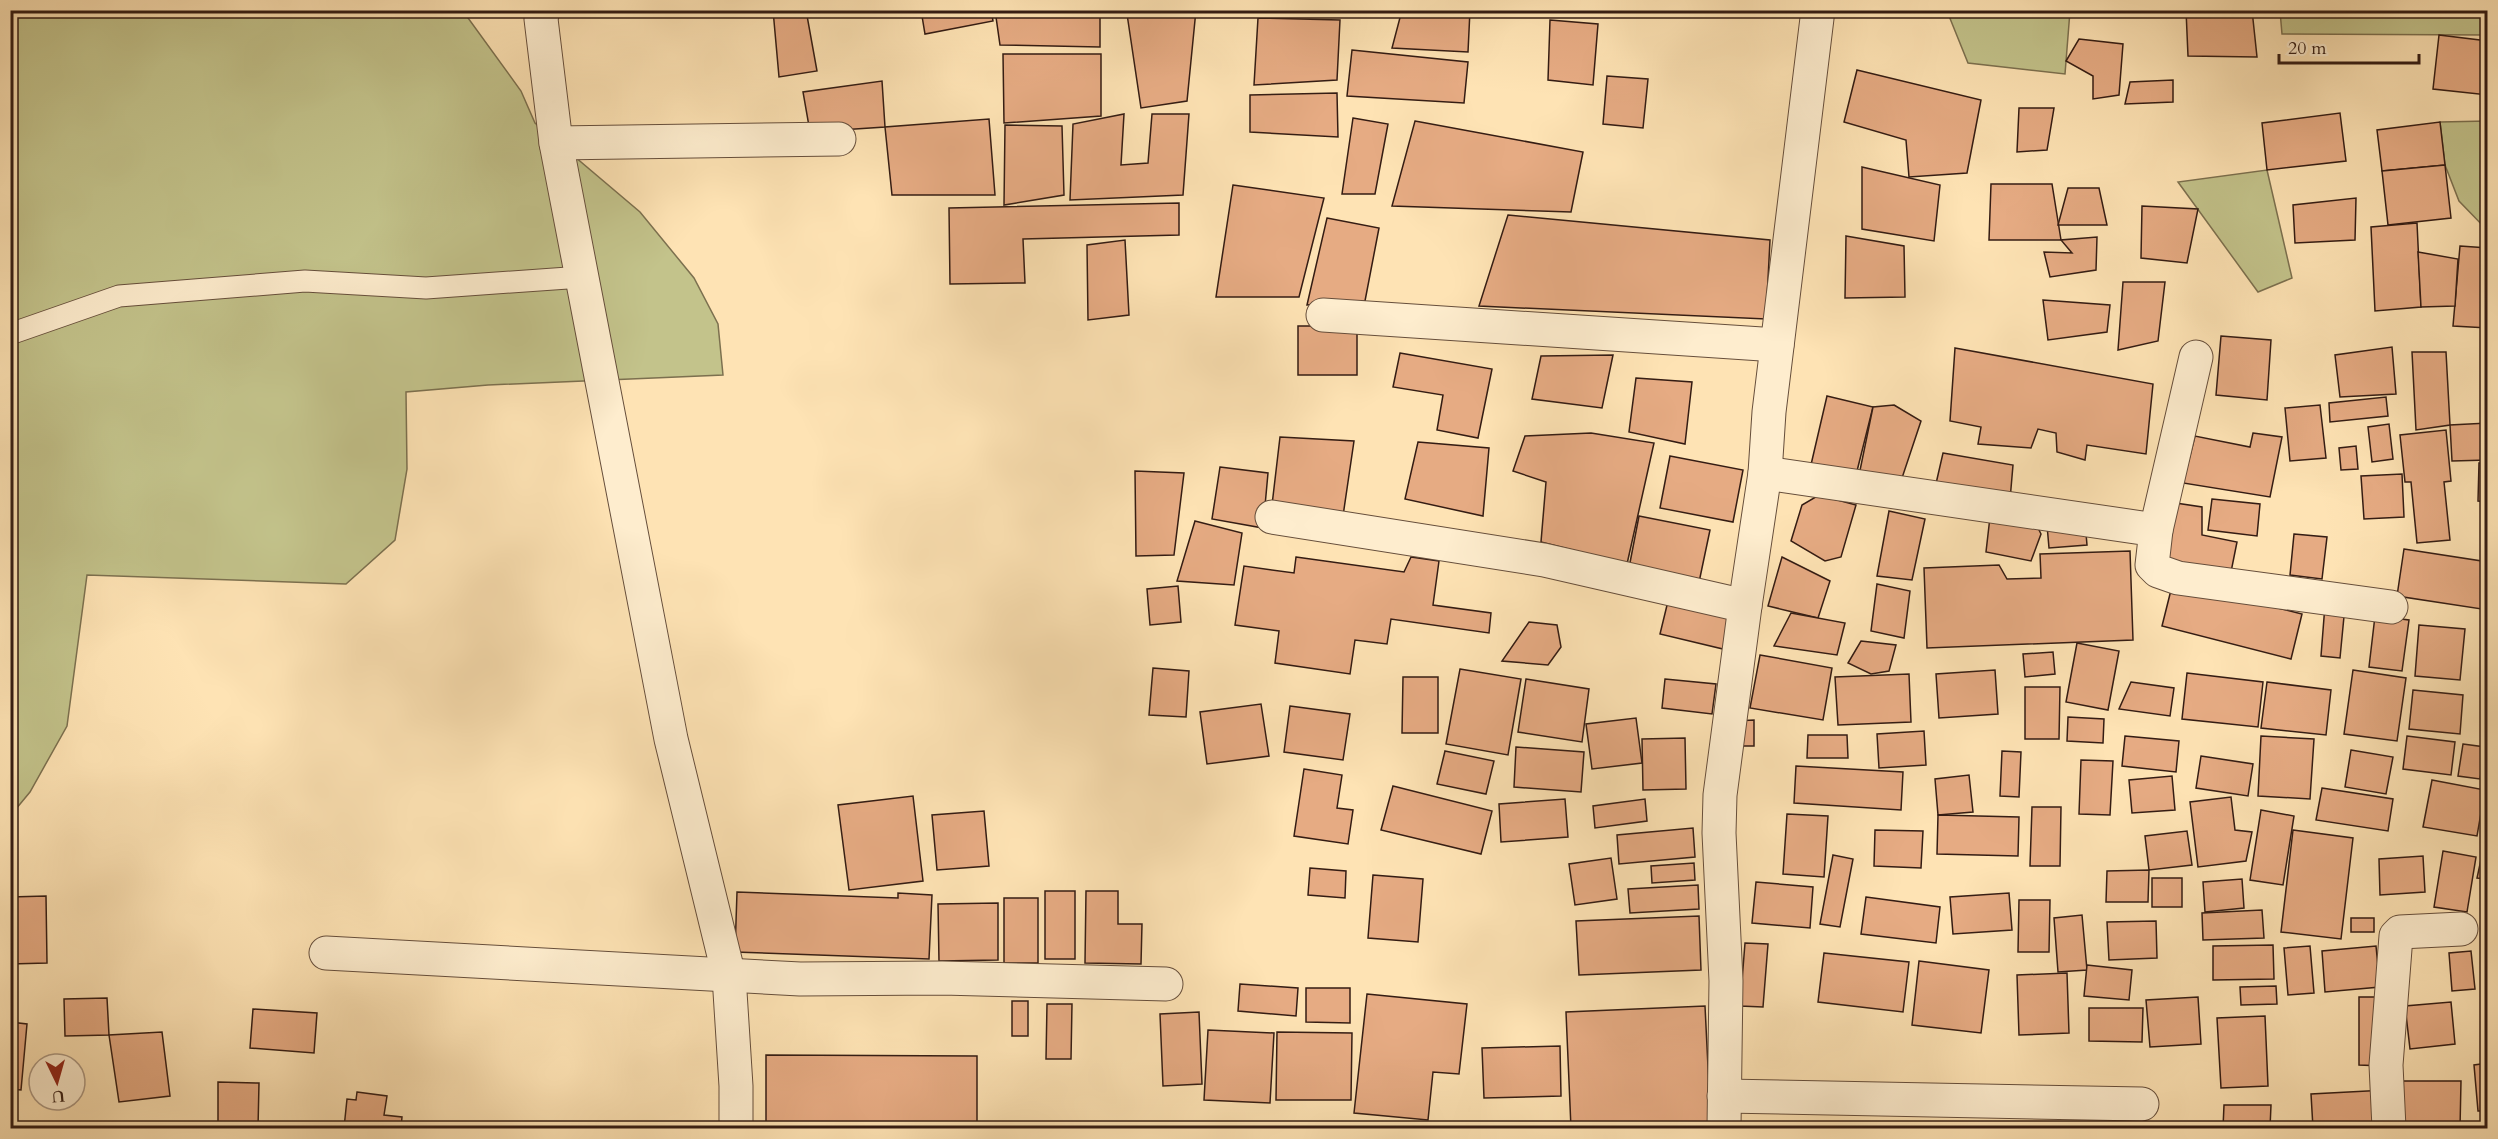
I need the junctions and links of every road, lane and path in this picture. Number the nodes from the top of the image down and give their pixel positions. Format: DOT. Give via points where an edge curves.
graph roads {
  1 [pos="543,10"];
  2 [pos="1818,10"];
  3 [pos="839,139"];
  4 [pos="556,143"];
  5 [pos="582,277"];
  6 [pos="1323,315"];
  7 [pos="10,334"];
  8 [pos="1777,345"];
  9 [pos="2196,357"];
  10 [pos="1765,473"];
  11 [pos="1272,517"];
  12 [pos="2156,530"];
  13 [pos="1744,606"];
  14 [pos="2391,607"];
  15 [pos="2461,930"];
  16 [pos="326,953"];
  17 [pos="729,976"];
  18 [pos="1166,984"];
  19 [pos="1724,1096"];
  20 [pos="2142,1104"];
  21 [pos="736,1128"];
  22 [pos="1724,1128"];
  23 [pos="2389,1128"];
  1 -- 4 [label="street"];
  2 -- 8 [label="street"];
  3 -- 4 [label="street"];
  4 -- 5 [label="street"];
  5 -- 7 [label="lane" via="426,288 305,280 119,296"];
  5 -- 17 [label="street" via="671,739"];
  6 -- 8 [label="street"];
  8 -- 10 [label="street"];
  9 -- 12 [label="street"];
  10 -- 12 [label="street"];
  10 -- 13 [label="street"];
  11 -- 13 [label="street" via="1544,560"];
  12 -- 14 [label="street" via="2152,565 2178,578"];
  13 -- 19 [label="street" via="1720,795 1726,981"];
  15 -- 23 [label="street" via="2396,936 2386,1065"];
  16 -- 17 [label="street"];
  17 -- 18 [label="street"];
  17 -- 21 [label="street"];
  19 -- 20 [label="street"];
  19 -- 22 [label="street"];
}
